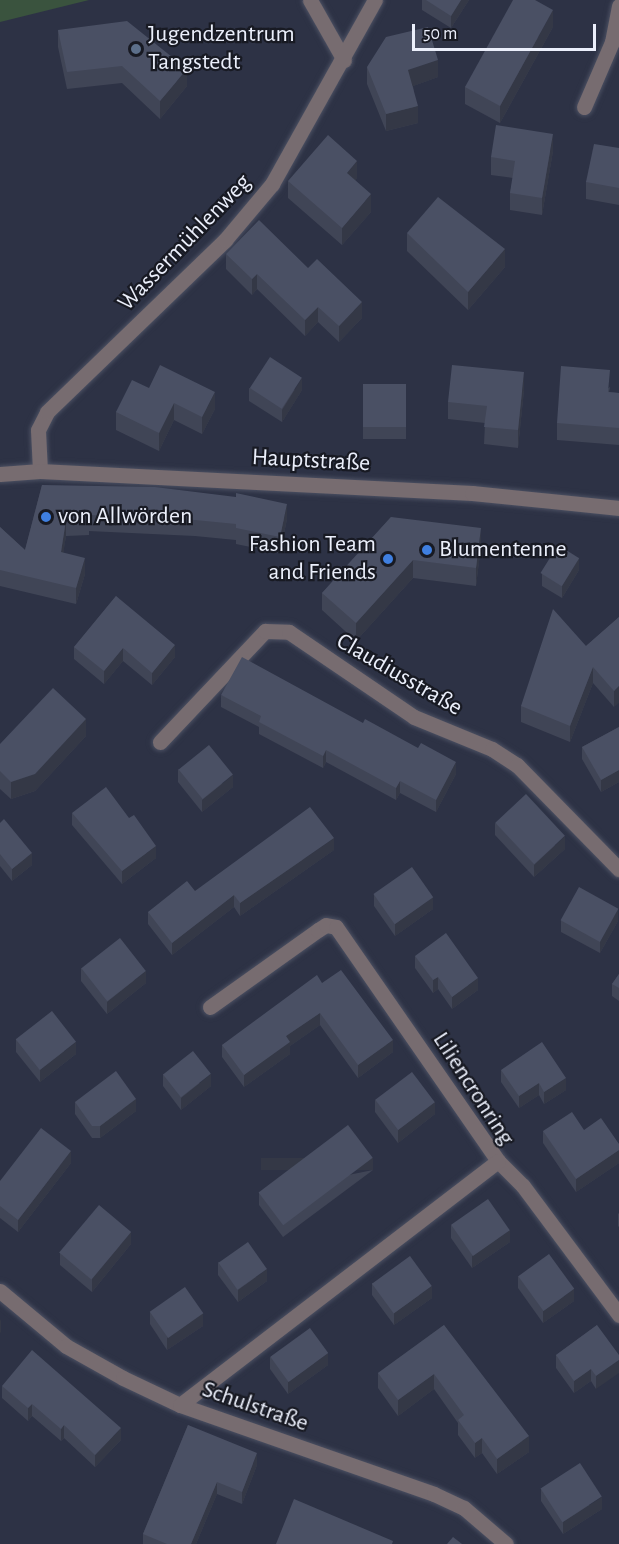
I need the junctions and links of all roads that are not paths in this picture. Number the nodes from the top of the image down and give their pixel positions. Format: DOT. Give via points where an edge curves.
graph roads {
  1 [pos="310,0"];
  2 [pos="375,0"];
  3 [pos="619,6"];
  4 [pos="344,60"];
  5 [pos="584,107"];
  6 [pos="40,471"];
  7 [pos="0,474"];
  8 [pos="619,508"];
  9 [pos="160,742"];
  10 [pos="619,869"];
  11 [pos="210,1007"];
  12 [pos="498,1161"];
  13 [pos="0,1291"];
  14 [pos="619,1315"];
  15 [pos="180,1405"];
  16 [pos="506,1544"];
  1 -- 4 [label="street"];
  2 -- 4 [label="street, Wassermühlenweg"];
  3 -- 5 [label="street" via="612,42"];
  4 -- 6 [label="street, Wassermühlenweg" via="272,184 225,240 47,412 38,430"];
  6 -- 7 [label="street, Hauptstraße"];
  6 -- 8 [label="street, Hauptstraße" via="472,493"];
  9 -- 10 [label="street, Claudiusstraße" via="265,631 289,632 414,717 492,749 517,765"];
  11 -- 12 [label="street, Liliencronring" via="318,930 326,925 336,927"];
  12 -- 14 [label="street" via="523,1186"];
  12 -- 15 [label="street, Liliencronring"];
  13 -- 15 [label="street, Schulstraße" via="66,1346"];
  15 -- 16 [label="street, Schulstraße" via="434,1494 464,1508"];
}
